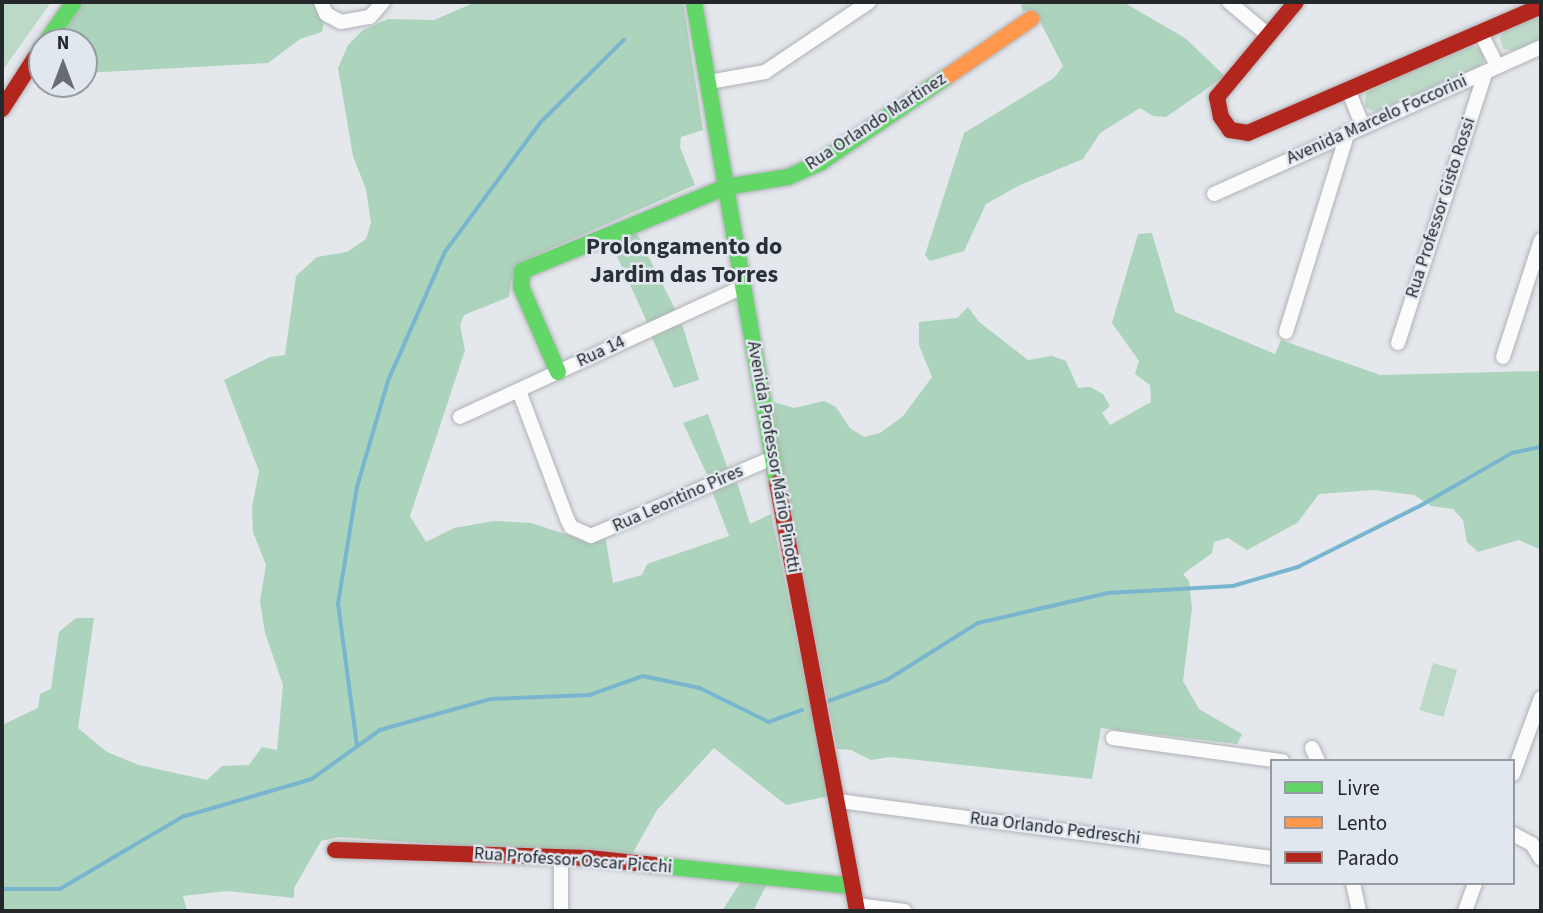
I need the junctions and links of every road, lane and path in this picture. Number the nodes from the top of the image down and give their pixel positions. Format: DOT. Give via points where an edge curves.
graph roads {
  1 [pos="74,2"];
  2 [pos="321,2"];
  3 [pos="383,2"];
  4 [pos="694,2"];
  5 [pos="869,2"];
  6 [pos="1229,2"];
  7 [pos="1296,2"];
  8 [pos="1541,6"];
  9 [pos="1031,19"];
  10 [pos="56,28"];
  11 [pos="1481,34"];
  12 [pos="1268,35"];
  13 [pos="1541,47"];
  14 [pos="28,69"];
  15 [pos="1491,70"];
  16 [pos="709,82"];
  17 [pos="1349,92"];
  18 [pos="2,109"];
  19 [pos="1362,124"];
  20 [pos="1348,132"];
  21 [pos="726,187"];
  22 [pos="1213,194"];
  23 [pos="1541,240"];
  24 [pos="743,287"];
  25 [pos="1286,332"];
  26 [pos="1398,343"];
  27 [pos="1503,357"];
  28 [pos="558,372"];
  29 [pos="519,391"];
  30 [pos="460,417"];
  31 [pos="772,458"];
  32 [pos="1541,698"];
  33 [pos="1539,712"];
  34 [pos="1113,738"];
  35 [pos="1270,759"];
  36 [pos="1515,769"];
  37 [pos="839,801"];
  38 [pos="1515,835"];
  39 [pos="1537,842"];
  40 [pos="335,850"];
  41 [pos="561,858"];
  42 [pos="1270,858"];
  43 [pos="1541,859"];
  44 [pos="1353,885"];
  45 [pos="1474,885"];
  46 [pos="852,886"];
  47 [pos="856,908"];
  48 [pos="561,911"];
  49 [pos="905,911"];
  50 [pos="1359,911"];
  51 [pos="1465,911"];
  1 -- 10 [label="street"];
  2 -- 3 [label="street" via="326,14 341,22 370,17"];
  4 -- 16 [label="street, Avenida Professor Mário Pinotti"];
  5 -- 16 [label="street" via="765,72"];
  6 -- 12 [label="street"];
  7 -- 12 [label="street"];
  8 -- 11 [label="street, Avenida Marcelo Foccorini"];
  9 -- 21 [label="street, Rua Orlando Martinez" via="821,162 788,177"];
  11 -- 15 [label="street"];
  11 -- 17 [label="street, Avenida Marcelo Foccorini"];
  12 -- 17 [label="street, Avenida Marcelo Foccorini" via="1224,86 1216,103 1230,130 1248,133"];
  13 -- 15 [label="street, Avenida Marcelo Foccorini"];
  14 -- 18 [label="street"];
  15 -- 19 [label="street, Avenida Marcelo Foccorini"];
  15 -- 26 [label="street, Rua Professor Gisto Rossi"];
  16 -- 21 [label="street, Avenida Professor Mário Pinotti"];
  17 -- 19 [label="street"];
  19 -- 20 [label="street, Avenida Marcelo Foccorini"];
  20 -- 22 [label="street, Avenida Marcelo Foccorini"];
  20 -- 25 [label="street"];
  21 -- 24 [label="street, Avenida Professor Mário Pinotti"];
  21 -- 28 [label="street, Rua Orlando Martinez" via="528,266 519,281"];
  23 -- 27 [label="street"];
  24 -- 28 [label="street, Rua 14"];
  24 -- 31 [label="street, Avenida Professor Mário Pinotti"];
  28 -- 29 [label="street, Rua 14"];
  29 -- 30 [label="street, Rua 14"];
  29 -- 31 [label="street, Rua Leontino Pires" via="567,519 584,534 599,534"];
  31 -- 37 [label="street, Avenida Professor Mário Pinotti"];
  32 -- 33 [label="street"];
  33 -- 36 [label="street"];
  34 -- 35 [label="street"];
  37 -- 42 [label="street, Rua Orlando Pedreschi"];
  37 -- 46 [label="street, Avenida Professor Mário Pinotti"];
  38 -- 39 [label="street"];
  39 -- 43 [label="street"];
  40 -- 41 [label="street, Rua Professor Oscar Picchi"];
  41 -- 46 [label="street, Rua Professor Oscar Picchi"];
  41 -- 48 [label="street"];
  44 -- 50 [label="street"];
  45 -- 51 [label="street"];
  46 -- 47 [label="street, Avenida Professor Mário Pinotti"];
  47 -- 49 [label="street"];
}
